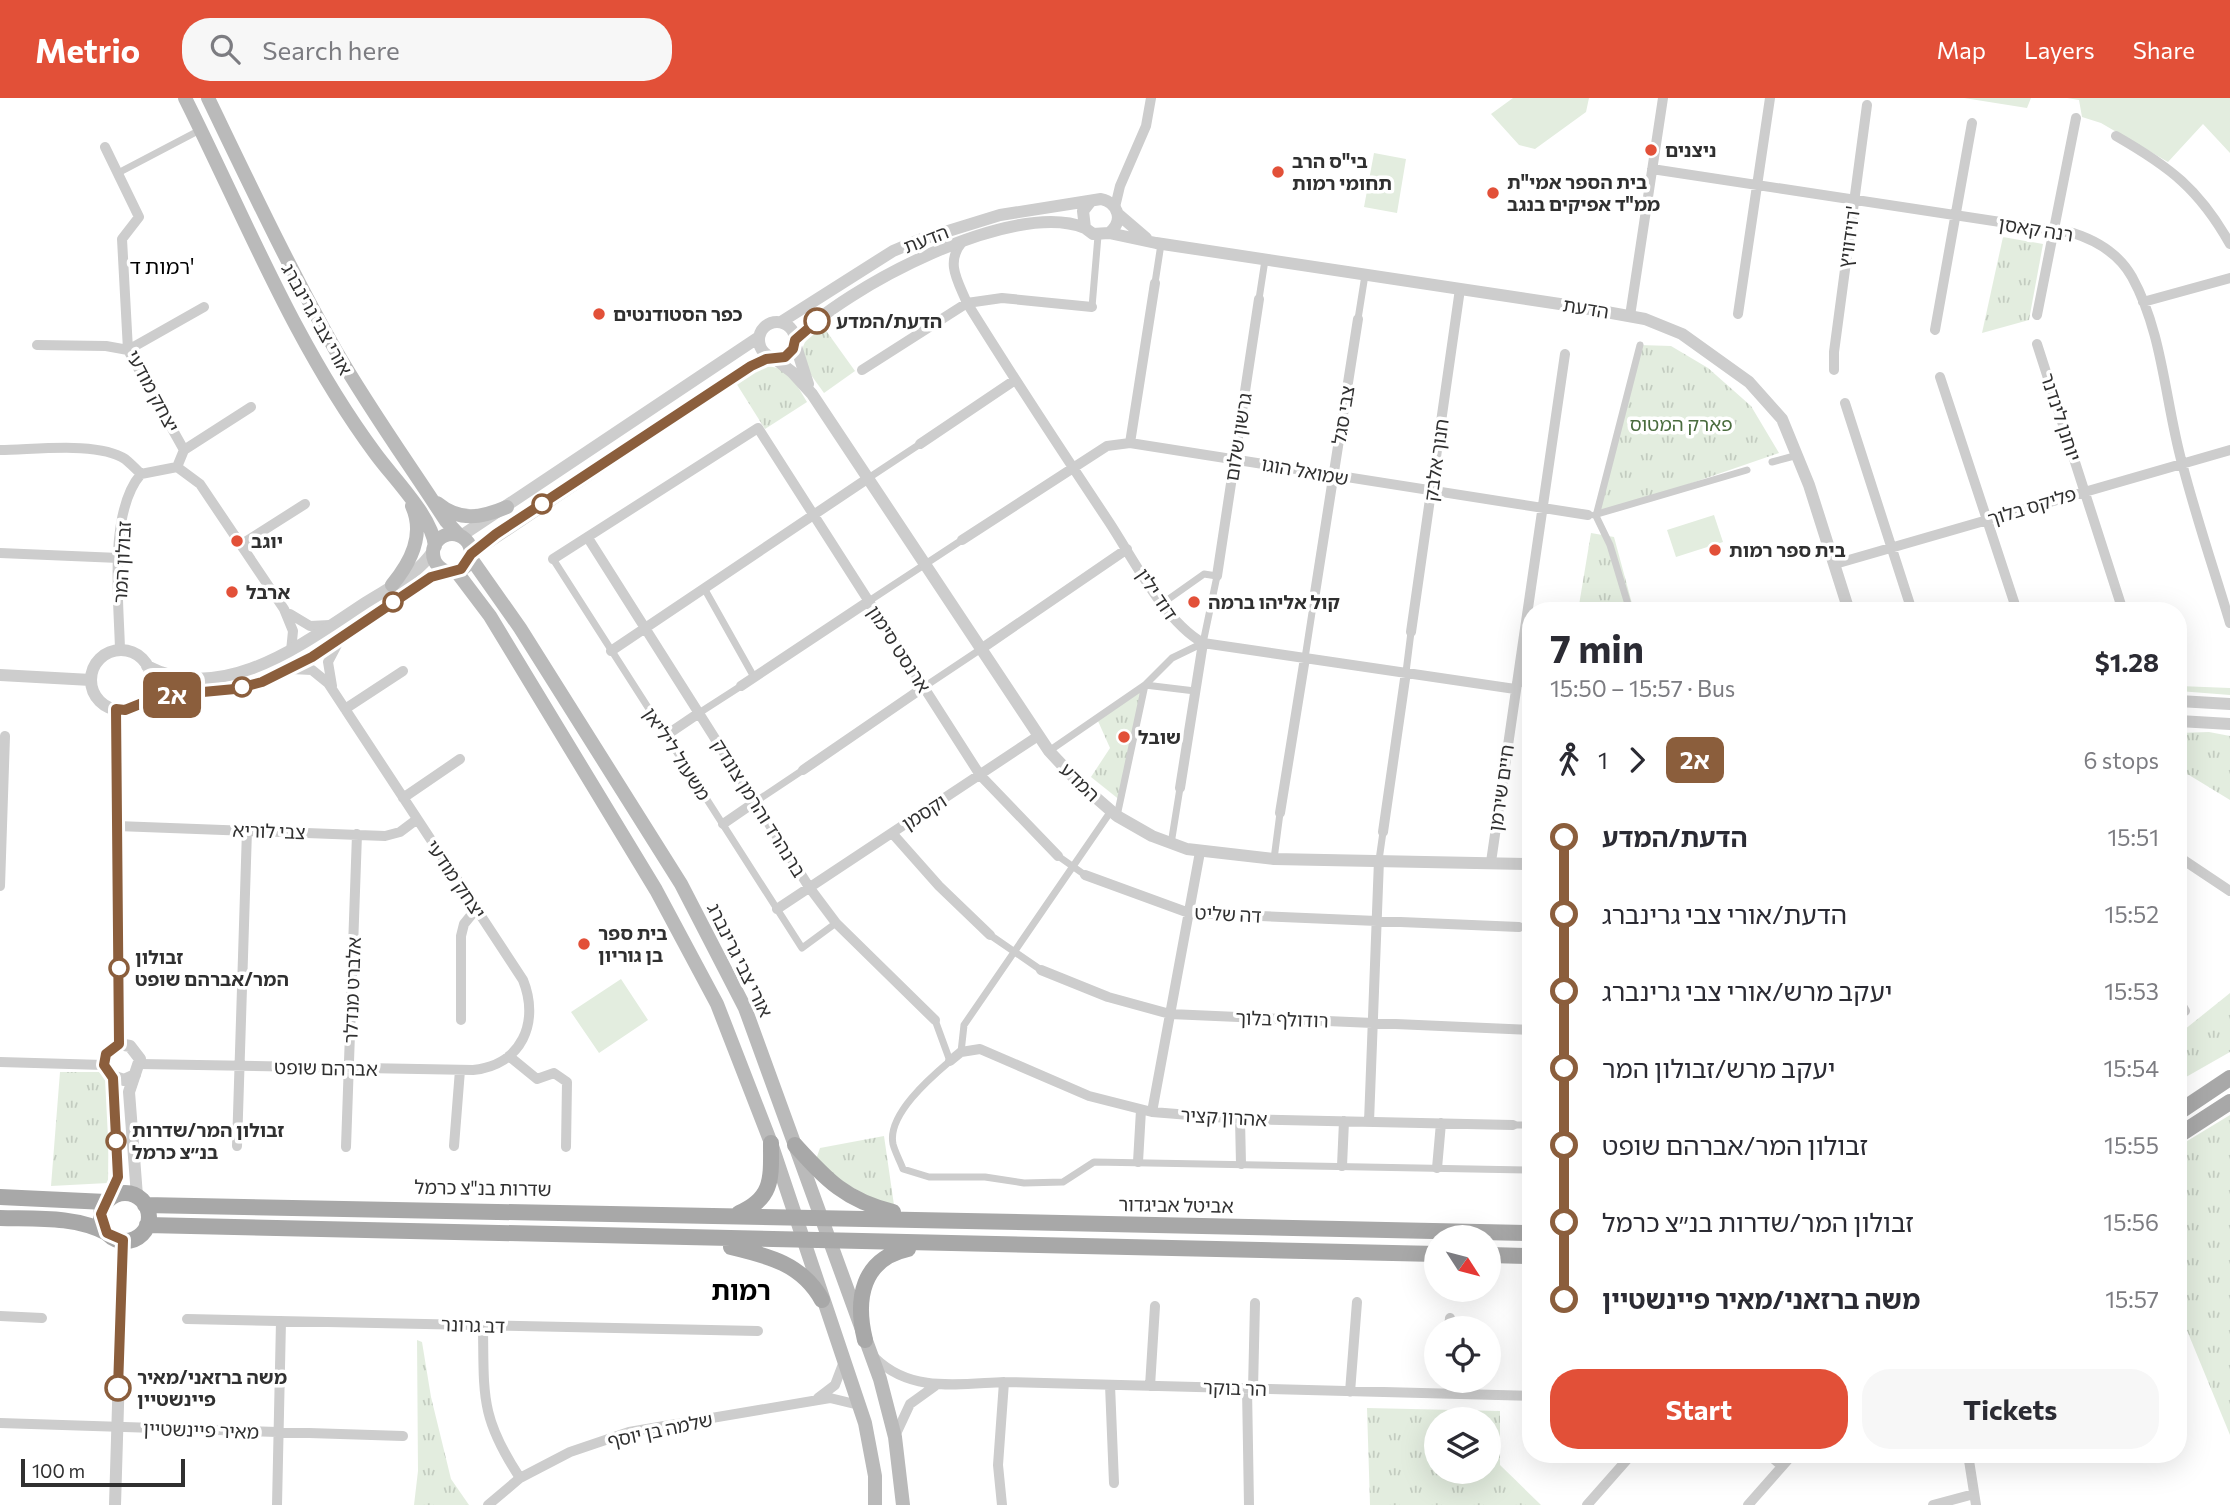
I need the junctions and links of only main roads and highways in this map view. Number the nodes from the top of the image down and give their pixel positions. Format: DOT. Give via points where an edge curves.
graph roads {
  1 [pos="185,98"];
  2 [pos="208,98"];
  3 [pos="428,492"];
  4 [pos="407,496"];
  5 [pos="507,507"];
  6 [pos="460,536"];
  7 [pos="434,549"];
  8 [pos="471,555"];
  9 [pos="452,571"];
  10 [pos="392,585"];
  11 [pos="2230,1078"];
  12 [pos="2230,1102"];
  13 [pos="2187,1107"];
  14 [pos="2187,1130"];
  15 [pos="771,1143"];
  16 [pos="795,1145"];
  17 [pos="0,1197"];
  18 [pos="108,1200"];
  19 [pos="141,1200"];
  20 [pos="738,1213"];
  21 [pos="795,1215"];
  22 [pos="820,1215"];
  23 [pos="0,1218"];
  24 [pos="933,1221"];
  25 [pos="147,1225"];
  26 [pos="107,1233"];
  27 [pos="1522,1233"];
  28 [pos="705,1240"];
  29 [pos="803,1242"];
  30 [pos="830,1242"];
  31 [pos="928,1244"];
  32 [pos="1424,1254"];
  33 [pos="1502,1255"];
  34 [pos="1522,1256"];
  35 [pos="822,1300"];
  36 [pos="868,1347"];
  37 [pos="876,1505"];
  38 [pos="903,1505"];
  1 -- 4 [label="main road, אורי צבי גרינברג" via="260,257 318,363"];
  2 -- 3 [label="main road, אורי צבי גרינברג" via="279,247 337,352"];
  3 -- 5 [label="main road" via="447,510 464,517"];
  3 -- 6 [label="main road, אורי צבי גרינברג"];
  4 -- 7 [label="main road, אורי צבי גרינברג" via="432,529"];
  4 -- 10 [label="main road" via="415,514 416,538 413,554"];
  6 -- 7 [label="main road" via="442,537"];
  6 -- 8 [label="main road"];
  7 -- 9 [label="main road" via="435,562"];
  8 -- 9 [label="main road" via="465,566"];
  8 -- 16 [label="main road, אורי צבי גרינברג" via="681,884 746,1008"];
  9 -- 15 [label="main road, אורי צבי גרינברג" via="490,616 656,890 717,1004"];
  11 -- 13 [label="main road"];
  12 -- 14 [label="main road"];
  15 -- 20 [label="main road" via="767,1188 751,1207"];
  15 -- 21 [label="main road, אורי צבי גרינברג"];
  16 -- 22 [label="main road, אורי צבי גרינברג"];
  16 -- 24 [label="main road" via="826,1179 858,1202"];
  17 -- 18 [label="main road"];
  18 -- 19 [label="main road" via="124,1193"];
  18 -- 26 [label="main road" via="102,1221"];
  19 -- 20 [label="main road, שדרות בנ\"צ כרמל"];
  19 -- 25 [label="main road"];
  20 -- 21 [label="main road, שדרות בנ\"צ כרמל"];
  21 -- 22 [label="main road, שדרות בנ\"צ כרמל"];
  21 -- 29 [label="main road, אורי צבי גרינברג"];
  22 -- 24 [label="main road, אביטל אביגדור"];
  22 -- 30 [label="main road, אורי צבי גרינברג"];
  23 -- 26 [label="main road" via="67,1220"];
  24 -- 27 [label="main road, אביטל אביגדור"];
  25 -- 26 [label="main road" via="137,1237 123,1240"];
  25 -- 28 [label="main road"];
  28 -- 29 [label="main road"];
  28 -- 35 [label="main road" via="794,1267"];
  29 -- 30 [label="main road"];
  29 -- 35 [label="main road, אורי צבי גרינברג"];
  30 -- 31 [label="main road"];
  30 -- 36 [label="main road, אורי צבי גרינברג"];
  31 -- 32 [label="main road"];
  31 -- 36 [label="main road" via="894,1252 879,1261 865,1280 859,1311"];
  33 -- 34 [label="main road"];
  35 -- 37 [label="main road, אורי צבי גרינברג" via="859,1405 875,1476"];
  36 -- 38 [label="main road, אורי צבי גרינברג" via="895,1437"];
}
